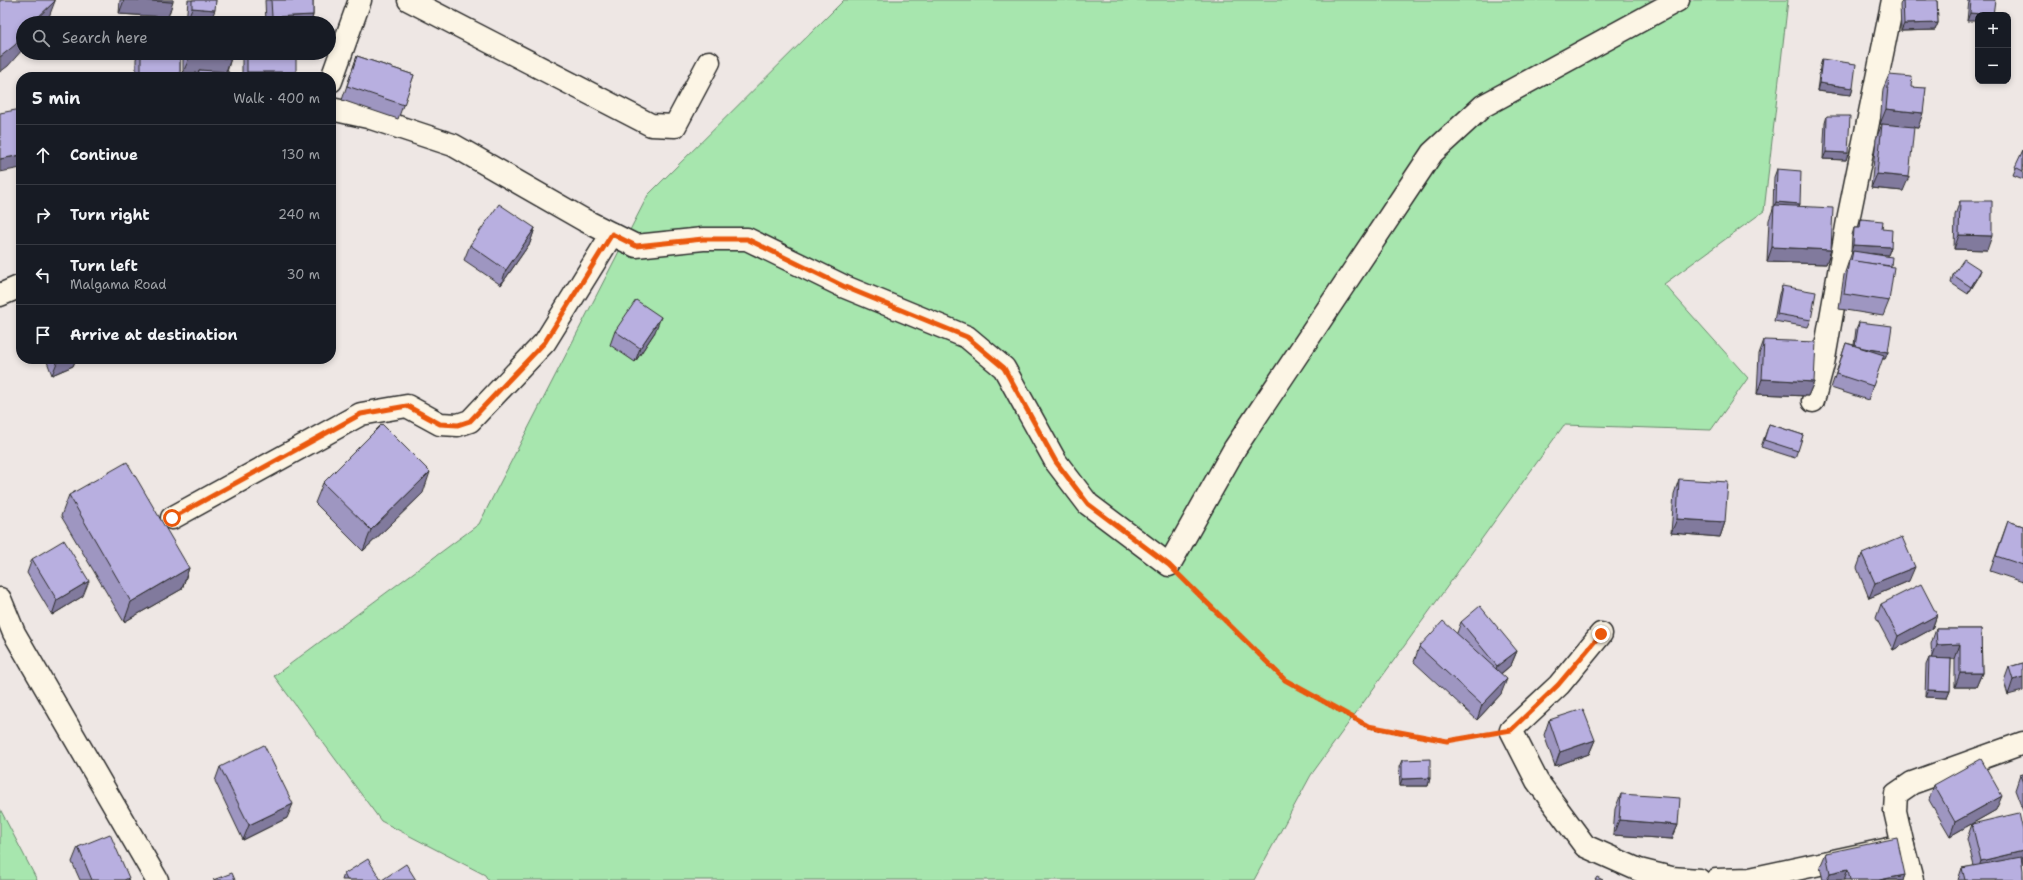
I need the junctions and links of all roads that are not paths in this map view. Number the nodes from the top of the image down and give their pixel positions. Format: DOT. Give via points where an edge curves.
graph roads {
  1 [pos="360,0"];
  2 [pos="409,0"];
  3 [pos="1678,0"];
  4 [pos="1893,0"];
  5 [pos="709,62"];
  6 [pos="334,72"];
  7 [pos="336,110"];
  8 [pos="612,234"];
  9 [pos="16,288"];
  10 [pos="0,295"];
  11 [pos="1813,401"];
  12 [pos="172,518"];
  13 [pos="0,599"];
  14 [pos="1601,634"];
  15 [pos="2023,743"];
  16 [pos="1903,846"];
  17 [pos="157,880"];
  18 [pos="1699,880"];
  19 [pos="1716,880"];
  20 [pos="1912,880"];
  1 -- 6 [label="street"];
  2 -- 5 [label="street" via="652,125 675,126"];
  3 -- 8 [label="street" via="1483,106 1432,153 1235,448 1169,565 1088,504 1056,462 1004,368 967,337 845,287 747,239 703,239 636,246"];
  4 -- 11 [label="street" via="1849,215 1823,364"];
  7 -- 8 [label="street" via="368,117 453,146"];
  8 -- 12 [label="street" via="545,342 470,421 458,425 440,424 407,406 361,414"];
  9 -- 10 [label="street"];
  13 -- 17 [label="street" via="14,633"];
  14 -- 18 [label="street" via="1558,685 1511,730 1537,781 1585,846 1639,870 1672,878"];
  15 -- 16 [label="street" via="1912,783 1896,794 1895,811"];
  16 -- 19 [label="street" via="1750,879"];
  16 -- 20 [label="street"];
}
